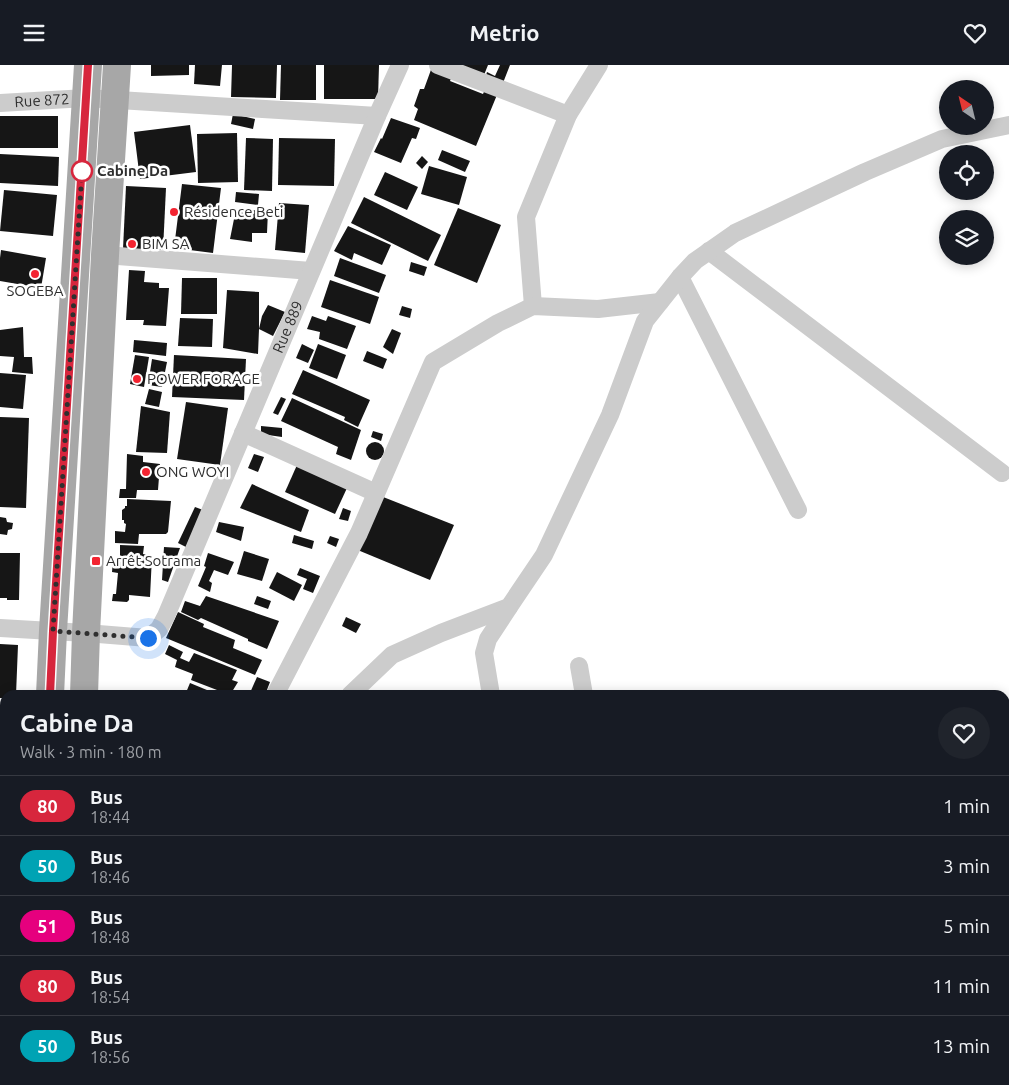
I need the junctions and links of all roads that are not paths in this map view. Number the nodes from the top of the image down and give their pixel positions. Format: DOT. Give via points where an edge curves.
graph roads {
  1 [pos="88,65"];
  2 [pos="117,65"];
  3 [pos="400,65"];
  4 [pos="438,65"];
  5 [pos="599,65"];
  6 [pos="86,98"];
  7 [pos="116,99"];
  8 [pos="0,103"];
  9 [pos="568,115"];
  10 [pos="377,116"];
  11 [pos="1009,125"];
  12 [pos="709,251"];
  13 [pos="105,255"];
  14 [pos="311,271"];
  15 [pos="680,277"];
  16 [pos="660,302"];
  17 [pos="533,306"];
  18 [pos="243,433"];
  19 [pos="1002,473"];
  20 [pos="376,493"];
  21 [pos="798,510"];
  22 [pos="509,607"];
  23 [pos="0,628"];
  24 [pos="53,631"];
  25 [pos="86,633"];
  26 [pos="579,666"];
  27 [pos="50,690"];
  28 [pos="84,690"];
  29 [pos="278,690"];
  30 [pos="355,690"];
  31 [pos="490,690"];
  32 [pos="583,690"];
  1 -- 6 [label="main road"];
  2 -- 7 [label="main road"];
  3 -- 10 [label="street, Rue 889"];
  4 -- 9 [label="street"];
  5 -- 9 [label="street"];
  6 -- 7 [label="street, Rue 872"];
  6 -- 8 [label="street, Rue 872"];
  6 -- 24 [label="main road"];
  7 -- 10 [label="street, Rue 872"];
  7 -- 13 [label="main road"];
  9 -- 17 [label="street" via="526,217"];
  10 -- 14 [label="street, Rue 889"];
  11 -- 12 [label="street" via="942,139 735,233"];
  12 -- 15 [label="street"];
  12 -- 19 [label="street"];
  13 -- 14 [label="street"];
  13 -- 25 [label="main road"];
  14 -- 18 [label="street, Rue 889"];
  15 -- 16 [label="street"];
  15 -- 21 [label="street"];
  16 -- 17 [label="street" via="598,309"];
  16 -- 22 [label="street" via="645,321 610,415 544,555"];
  17 -- 20 [label="street" via="433,362"];
  18 -- 20 [label="street"];
  18 -- 25 [label="street, Rue 889" via="159,629 148,638"];
  20 -- 29 [label="street" via="359,533"];
  22 -- 30 [label="street" via="392,655"];
  22 -- 31 [label="street" via="488,639 484,653"];
  23 -- 24 [label="street"];
  24 -- 25 [label="street"];
  24 -- 27 [label="main road"];
  25 -- 28 [label="main road"];
  26 -- 32 [label="street"];
}
